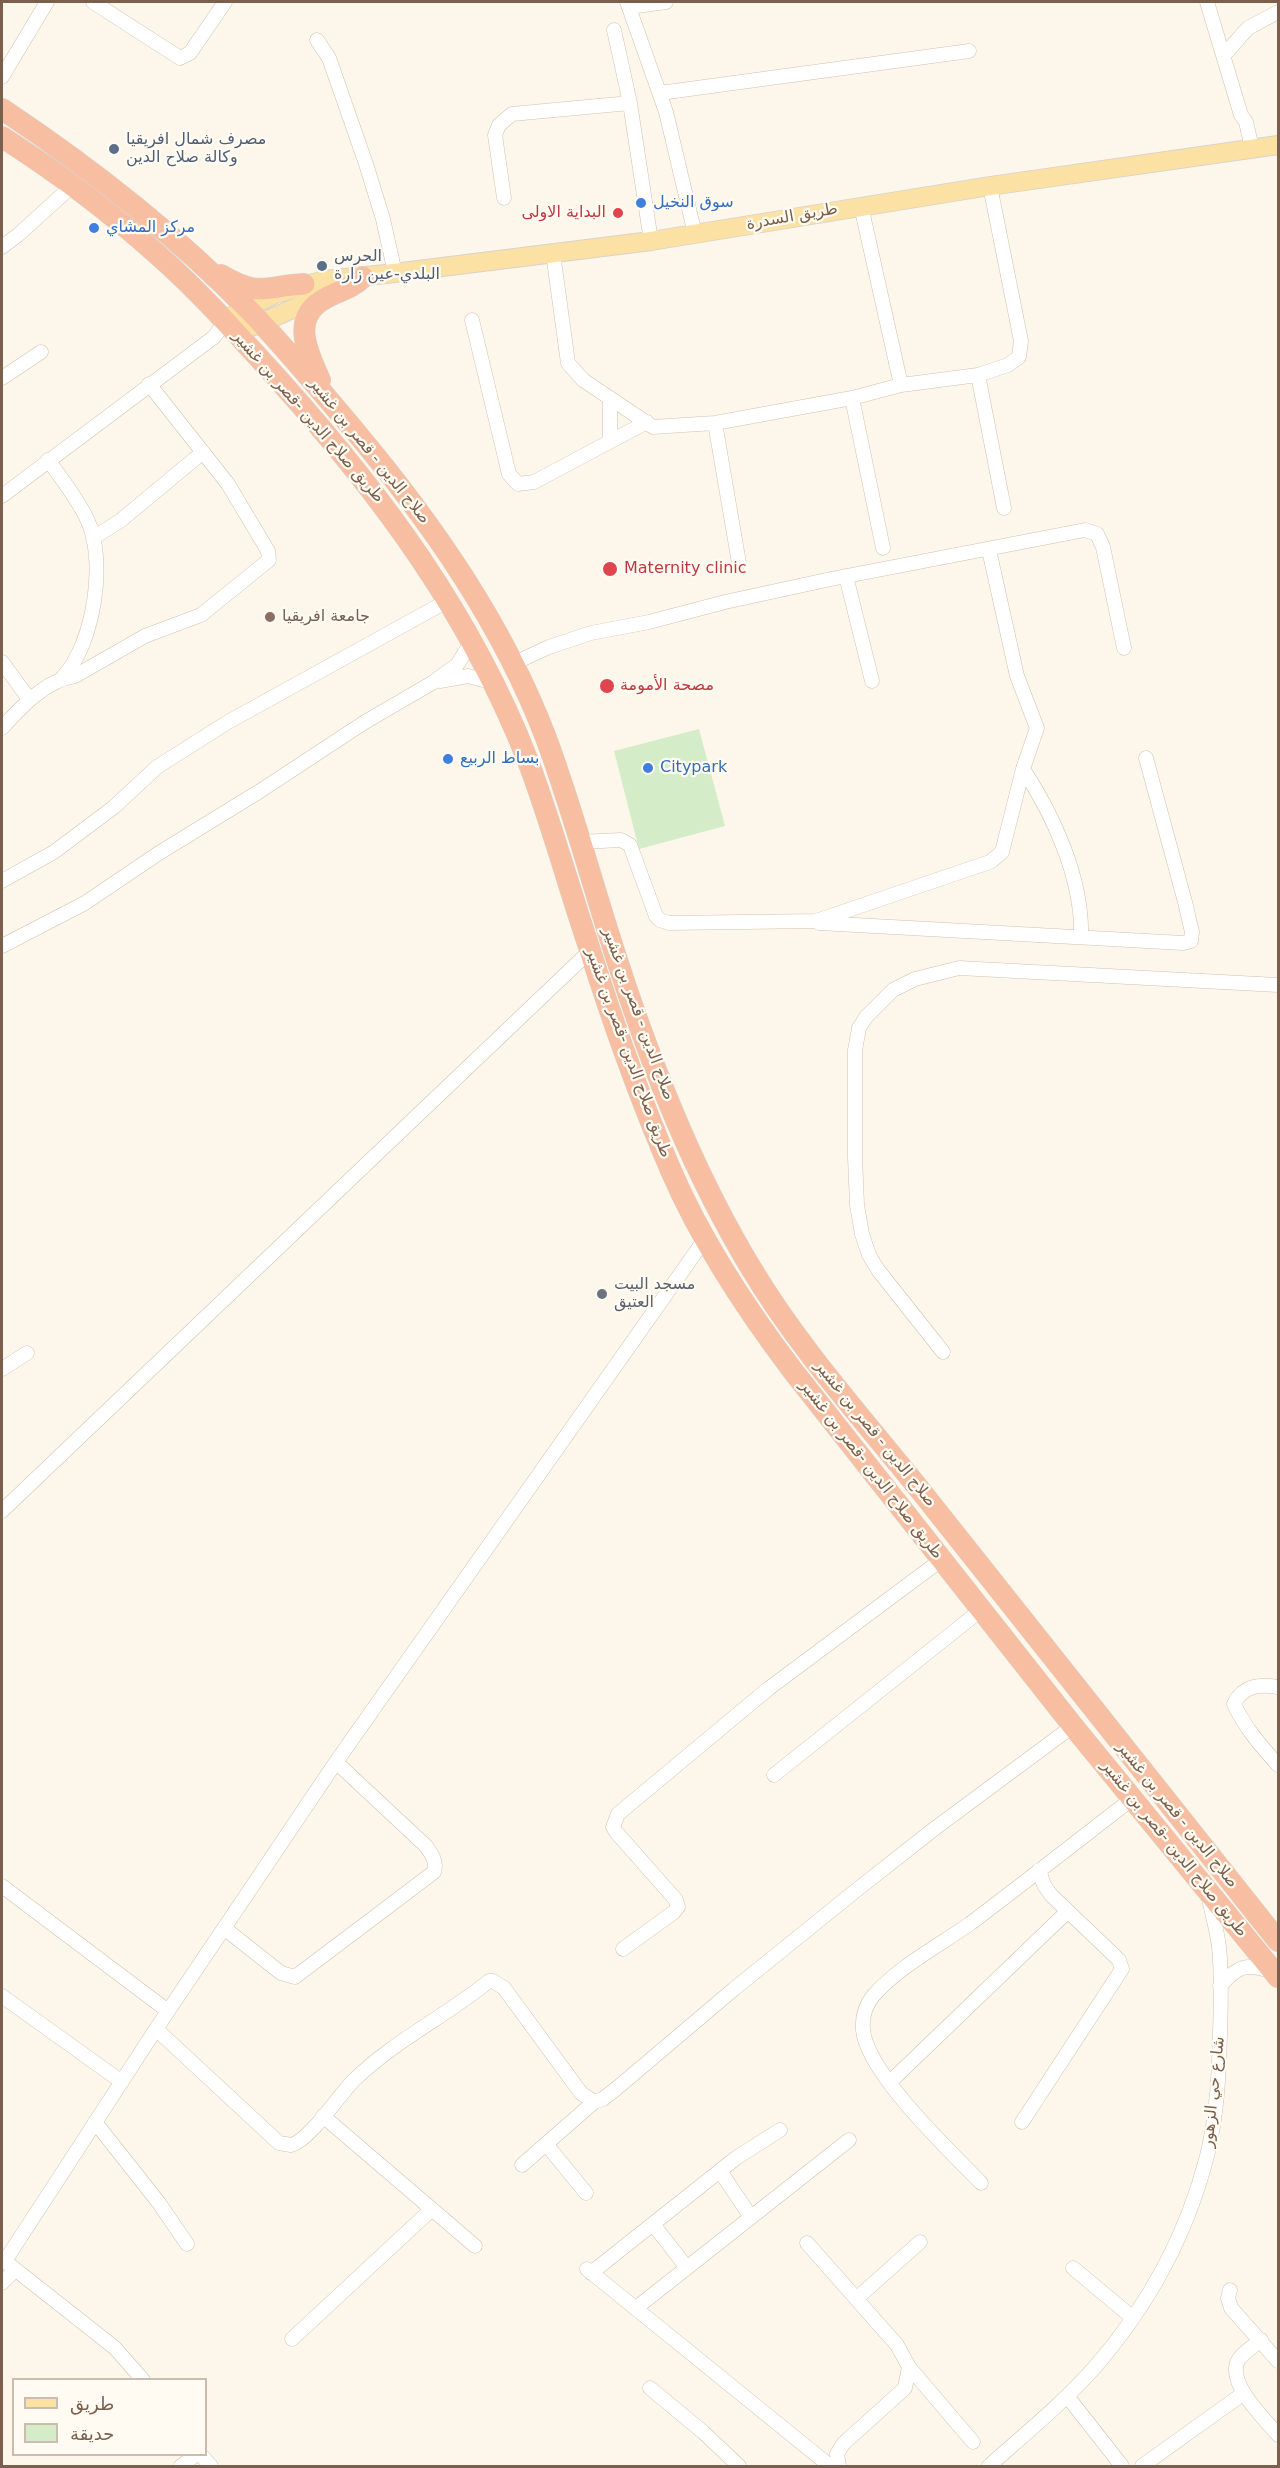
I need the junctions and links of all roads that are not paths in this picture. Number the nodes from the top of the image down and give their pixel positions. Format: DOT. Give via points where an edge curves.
graph roads {
  1 [pos="47,2"];
  2 [pos="93,2"];
  3 [pos="225,2"];
  4 [pos="666,2"];
  5 [pos="1208,2"];
  6 [pos="628,4"];
  7 [pos="1278,12"];
  8 [pos="614,30"];
  9 [pos="317,40"];
  10 [pos="969,51"];
  11 [pos="1224,54"];
  12 [pos="2,77"];
  13 [pos="660,93"];
  14 [pos="630,103"];
  15 [pos="2,109"];
  16 [pos="2,137"];
  17 [pos="1278,145"];
  18 [pos="1252,148"];
  19 [pos="72,186"];
  20 [pos="990,186"];
  21 [pos="504,198"];
  22 [pos="861,206"];
  23 [pos="695,234"];
  24 [pos="651,241"];
  25 [pos="2,247"];
  26 [pos="553,253"];
  27 [pos="195,259"];
  28 [pos="395,273"];
  29 [pos="363,277"];
  30 [pos="304,284"];
  31 [pos="246,307"];
  32 [pos="472,320"];
  33 [pos="261,323"];
  34 [pos="225,330"];
  35 [pos="41,352"];
  36 [pos="978,375"];
  37 [pos="2,378"];
  38 [pos="149,384"];
  39 [pos="901,385"];
  40 [pos="852,398"];
  41 [pos="610,399"];
  42 [pos="329,400"];
  43 [pos="647,422"];
  44 [pos="716,423"];
  45 [pos="610,441"];
  46 [pos="203,452"];
  47 [pos="48,460"];
  48 [pos="2,496"];
  49 [pos="1004,508"];
  50 [pos="93,538"];
  51 [pos="883,548"];
  52 [pos="989,550"];
  53 [pos="739,563"];
  54 [pos="846,576"];
  55 [pos="449,600"];
  56 [pos="472,641"];
  57 [pos="1124,648"];
  58 [pos="2,662"];
  59 [pos="512,664"];
  60 [pos="62,678"];
  61 [pos="872,681"];
  62 [pos="491,682"];
  63 [pos="432,683"];
  64 [pos="29,699"];
  65 [pos="2,728"];
  66 [pos="1146,758"];
  67 [pos="1023,769"];
  68 [pos="580,842"];
  69 [pos="2,881"];
  70 [pos="808,922"];
  71 [pos="1081,937"];
  72 [pos="2,946"];
  73 [pos="590,951"];
  74 [pos="1278,985"];
  75 [pos="705,1239"];
  76 [pos="943,1352"];
  77 [pos="27,1353"];
  78 [pos="2,1369"];
  79 [pos="2,1511"];
  80 [pos="946,1523"];
  81 [pos="926,1539"];
  82 [pos="941,1560"];
  83 [pos="981,1611"];
  84 [pos="1278,1687"];
  85 [pos="1073,1726"];
  86 [pos="336,1762"];
  87 [pos="1278,1765"];
  88 [pos="774,1775"];
  89 [pos="1133,1798"];
  90 [pos="1040,1870"];
  91 [pos="2,1886"];
  92 [pos="1208,1893"];
  93 [pos="1068,1911"];
  94 [pos="224,1928"];
  95 [pos="1278,1941"];
  96 [pos="623,1949"];
  97 [pos="1277,1975"];
  98 [pos="1220,1986"];
  99 [pos="2,1996"];
  100 [pos="168,2012"];
  101 [pos="156,2029"];
  102 [pos="122,2082"];
  103 [pos="890,2082"];
  104 [pos="594,2102"];
  105 [pos="323,2116"];
  106 [pos="95,2122"];
  107 [pos="1022,2122"];
  108 [pos="780,2130"];
  109 [pos="849,2140"];
  110 [pos="546,2144"];
  111 [pos="522,2165"];
  112 [pos="720,2171"];
  113 [pos="981,2183"];
  114 [pos="586,2193"];
  115 [pos="432,2209"];
  116 [pos="751,2217"];
  117 [pos="653,2224"];
  118 [pos="920,2242"];
  119 [pos="807,2243"];
  120 [pos="187,2244"];
  121 [pos="475,2246"];
  122 [pos="7,2263"];
  123 [pos="687,2268"];
  124 [pos="1073,2268"];
  125 [pos="2,2283"];
  126 [pos="1230,2290"];
  127 [pos="856,2299"];
  128 [pos="636,2308"];
  129 [pos="1133,2318"];
  130 [pos="292,2339"];
  131 [pos="1261,2340"];
  132 [pos="1278,2361"];
  133 [pos="909,2367"];
  134 [pos="142,2378"];
  135 [pos="650,2388"];
  136 [pos="1244,2393"];
  137 [pos="1067,2396"];
  138 [pos="1278,2435"];
  139 [pos="973,2442"];
  140 [pos="196,2456"];
  141 [pos="181,2466"];
  142 [pos="739,2466"];
  143 [pos="830,2466"];
  144 [pos="838,2466"];
  145 [pos="989,2466"];
  146 [pos="1122,2466"];
  147 [pos="1142,2466"];
  1 -- 12 [label="street"];
  2 -- 3 [label="street" via="180,58 190,54"];
  4 -- 6 [label="street"];
  5 -- 11 [label="street"];
  6 -- 13 [label="street"];
  7 -- 11 [label="street" via="1248,28"];
  8 -- 14 [label="street"];
  9 -- 28 [label="street" via="329,58 359,144"];
  10 -- 13 [label="street"];
  11 -- 18 [label="street"];
  13 -- 23 [label="street"];
  14 -- 21 [label="street" via="512,114 505,118 495,135"];
  14 -- 24 [label="street"];
  15 -- 27 [label="highway, صلاح الدين - قصر بن غشير" via="107,186"];
  16 -- 19 [label="highway, طريق صلاح الدين -قصر بن غشير"];
  17 -- 18 [label="main road, طريق السدرة"];
  18 -- 20 [label="main road, طريق السدرة"];
  19 -- 25 [label="street"];
  19 -- 34 [label="highway, طريق صلاح الدين -قصر بن غشير" via="158,255"];
  20 -- 22 [label="main road, طريق السدرة"];
  20 -- 36 [label="street" via="1021,340 1019,357"];
  22 -- 23 [label="main road, طريق السدرة"];
  22 -- 39 [label="street"];
  23 -- 24 [label="main road, طريق السدرة"];
  24 -- 26 [label="main road, طريق السدرة"];
  26 -- 28 [label="main road, طريق السدرة"];
  26 -- 41 [label="street" via="568,363 583,380"];
  27 -- 30 [label="highway" via="252,289"];
  27 -- 31 [label="highway, صلاح الدين - قصر بن غشير"];
  28 -- 29 [label="main road, طريق السدرة"];
  29 -- 30 [label="main road, طريق السدرة"];
  29 -- 33 [label="main road"];
  29 -- 42 [label="highway" via="319,303 306,321 306,349"];
  30 -- 31 [label="main road, طريق السدرة"];
  31 -- 33 [label="highway, صلاح الدين - قصر بن غشير"];
  31 -- 34 [label="main road, طريق السدرة"];
  32 -- 45 [label="street" via="509,474 518,484 534,482"];
  33 -- 34 [label="main road"];
  33 -- 42 [label="highway, صلاح الدين - قصر بن غشير"];
  34 -- 38 [label="street"];
  34 -- 55 [label="highway, طريق صلاح الدين -قصر بن غشير" via="361,475"];
  35 -- 37 [label="street"];
  36 -- 39 [label="street"];
  36 -- 49 [label="street"];
  38 -- 46 [label="street"];
  38 -- 47 [label="street"];
  39 -- 40 [label="street"];
  40 -- 44 [label="street"];
  40 -- 51 [label="street"];
  41 -- 43 [label="street"];
  41 -- 45 [label="street"];
  42 -- 59 [label="highway, صلاح الدين - قصر بن غشير" via="425,519"];
  43 -- 44 [label="street" via="653,427"];
  43 -- 45 [label="street"];
  44 -- 53 [label="street"];
  46 -- 50 [label="street" via="120,521"];
  46 -- 60 [label="street" via="228,484 268,551 269,560 201,615 145,636 75,676"];
  47 -- 48 [label="street"];
  47 -- 50 [label="street" via="82,511"];
  50 -- 60 [label="street" via="94,596 90,622 74,663"];
  52 -- 54 [label="street"];
  52 -- 57 [label="street" via="1085,530 1097,534"];
  52 -- 67 [label="street" via="1017,676 1037,728"];
  54 -- 59 [label="street" via="577,637"];
  54 -- 61 [label="street"];
  55 -- 56 [label="highway, طريق صلاح الدين -قصر بن غشير"];
  55 -- 69 [label="street" via="218,728 157,767 114,807 54,852"];
  56 -- 62 [label="highway, طريق صلاح الدين -قصر بن غشير"];
  56 -- 63 [label="street" via="457,665"];
  58 -- 64 [label="street"];
  59 -- 68 [label="highway, صلاح الدين - قصر بن غشير" via="544,733"];
  60 -- 64 [label="street"];
  62 -- 63 [label="street" via="468,676"];
  62 -- 73 [label="highway, طريق صلاح الدين -قصر بن غشير" via="540,794"];
  63 -- 72 [label="street" via="85,903"];
  64 -- 65 [label="street"];
  66 -- 71 [label="street" via="1192,939 1183,943"];
  67 -- 70 [label="street" via="1002,852 996,858"];
  67 -- 71 [label="street" via="1045,804 1077,889"];
  68 -- 70 [label="street" via="621,840 630,845 660,920"];
  68 -- 80 [label="highway, صلاح الدين - قصر بن غشير" via="620,971 656,1068 717,1208 752,1269 802,1342"];
  70 -- 71 [label="street"];
  73 -- 75 [label="highway, طريق صلاح الدين -قصر بن غشير" via="658,1139"];
  73 -- 79 [label="street"];
  74 -- 76 [label="street" via="959,968 902,984 884,997 866,1017 855,1050 857,1205 869,1255"];
  75 -- 81 [label="highway, طريق صلاح الدين -قصر بن غشير" via="767,1336"];
  75 -- 86 [label="street"];
  77 -- 78 [label="street"];
  80 -- 81 [label="highway"];
  80 -- 95 [label="highway, صلاح الدين - قصر بن غشير"];
  81 -- 82 [label="highway, طريق صلاح الدين -قصر بن غشير"];
  82 -- 83 [label="highway, طريق صلاح الدين -قصر بن غشير"];
  82 -- 96 [label="street" via="768,1689 618,1814 613,1827 616,1832 678,1907"];
  83 -- 85 [label="highway, طريق صلاح الدين -قصر بن غشير"];
  83 -- 88 [label="street"];
  84 -- 87 [label="street" via="1262,1684 1249,1689 1234,1704 1240,1718"];
  85 -- 89 [label="highway, طريق صلاح الدين -قصر بن غشير"];
  85 -- 104 [label="street" via="925,1836 603,2100"];
  86 -- 94 [label="street"];
  86 -- 94 [label="street" via="426,1846 434,1857 434,1872 296,1977 281,1973"];
  89 -- 90 [label="street"];
  89 -- 92 [label="highway, طريق صلاح الدين -قصر بن غشير"];
  90 -- 93 [label="street" via="1044,1885"];
  90 -- 103 [label="street" via="910,1965 869,2002 864,2015 865,2038"];
  91 -- 100 [label="street"];
  92 -- 97 [label="highway, طريق صلاح الدين -قصر بن غشير"];
  92 -- 98 [label="street, شارع حي الزهور" via="1219,1946"];
  93 -- 103 [label="street"];
  93 -- 107 [label="street" via="1119,1959 1122,1970"];
  94 -- 100 [label="street"];
  97 -- 98 [label="street" via="1247,1966"];
  98 -- 129 [label="street, شارع حي الزهور" via="1219,2063 1207,2156 1177,2241"];
  99 -- 102 [label="street"];
  100 -- 101 [label="street"];
  101 -- 102 [label="street"];
  101 -- 105 [label="street" via="279,2143 296,2144"];
  102 -- 106 [label="street"];
  103 -- 113 [label="street"];
  104 -- 105 [label="street" via="581,2093 504,1988 494,1980 355,2079"];
  104 -- 110 [label="street"];
  105 -- 115 [label="street"];
  106 -- 120 [label="street"];
  106 -- 122 [label="street"];
  108 -- 112 [label="street"];
  109 -- 116 [label="street"];
  110 -- 111 [label="street"];
  110 -- 114 [label="street"];
  112 -- 116 [label="street"];
  112 -- 117 [label="street"];
  115 -- 121 [label="street"];
  115 -- 130 [label="street"];
  116 -- 123 [label="street"];
  117 -- 123 [label="street"];
  117 -- 128 [label="street" via="589,2271"];
  118 -- 127 [label="street"];
  119 -- 127 [label="street"];
  122 -- 125 [label="street"];
  122 -- 134 [label="street" via="115,2349"];
  123 -- 128 [label="street"];
  124 -- 129 [label="street"];
  126 -- 131 [label="street" via="1232,2308"];
  127 -- 133 [label="street" via="902,2352"];
  128 -- 143 [label="street"];
  129 -- 137 [label="street, شارع حي الزهور"];
  131 -- 132 [label="street"];
  131 -- 136 [label="street" via="1236,2364"];
  133 -- 139 [label="street"];
  133 -- 144 [label="street" via="904,2388 843,2444 837,2454"];
  135 -- 142 [label="street"];
  136 -- 138 [label="street"];
  136 -- 147 [label="street"];
  137 -- 145 [label="street, شارع حي الزهور"];
  137 -- 146 [label="street"];
  140 -- 141 [label="street"];
}
